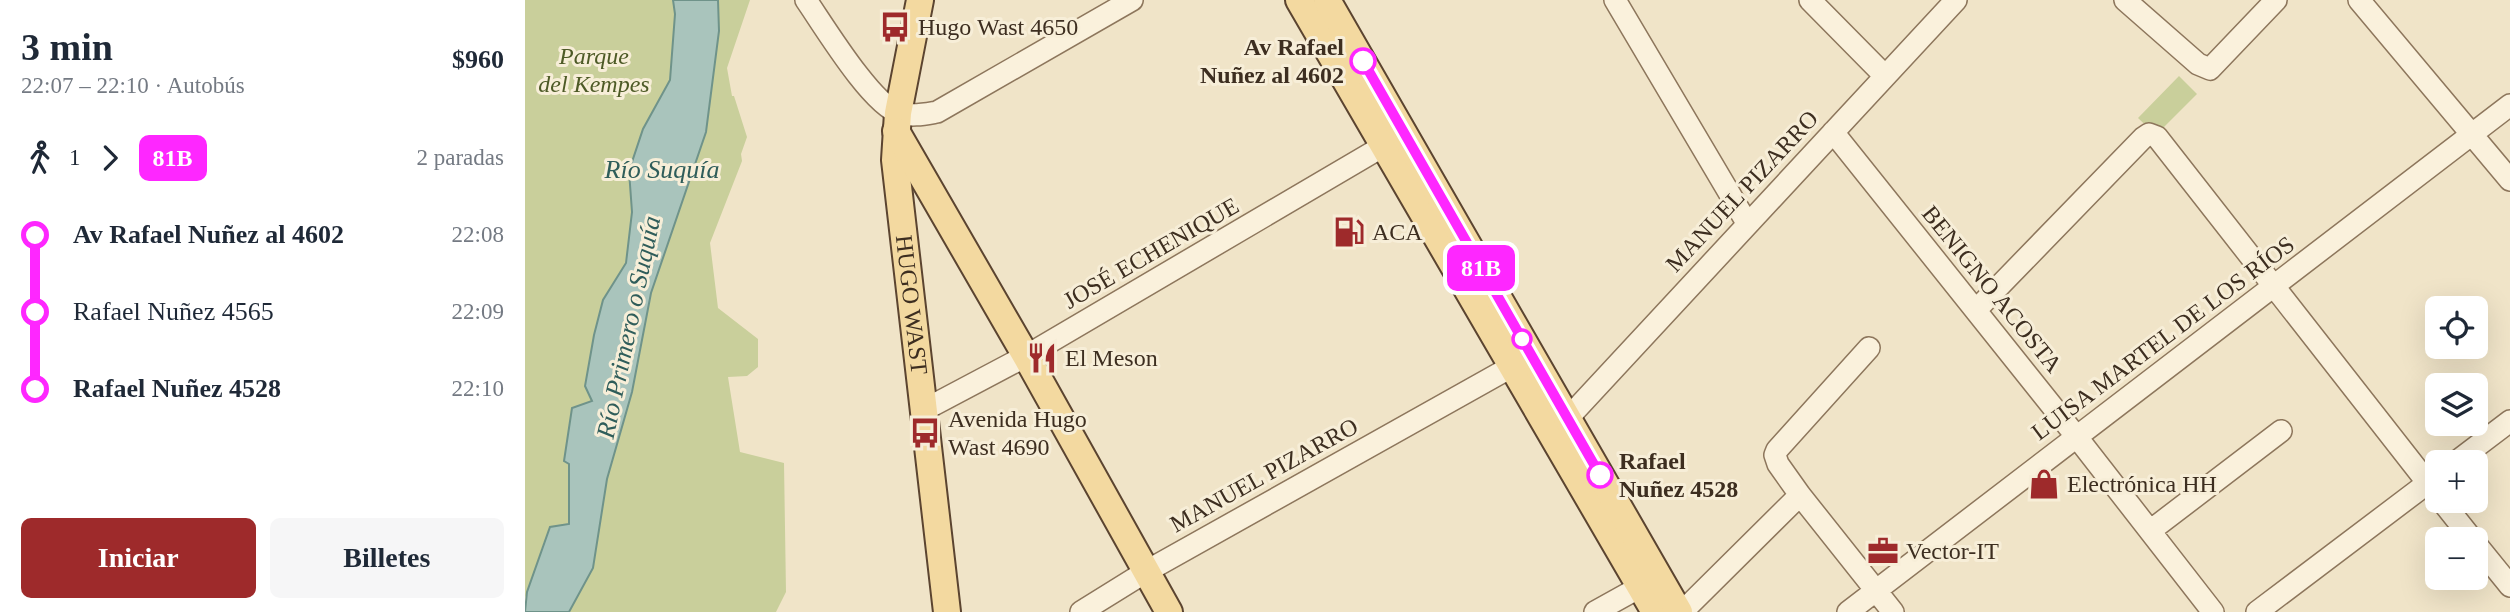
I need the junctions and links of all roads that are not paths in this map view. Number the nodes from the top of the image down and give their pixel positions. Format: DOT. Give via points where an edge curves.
graph roads {
  1 [pos="806,0"];
  2 [pos="919,0"];
  3 [pos="1132,0"];
  4 [pos="1299,0"];
  5 [pos="1327,0"];
  6 [pos="1615,0"];
  7 [pos="1809,0"];
  8 [pos="1956,0"];
  9 [pos="2125,0"];
  10 [pos="2276,0"];
  11 [pos="2359,0"];
  12 [pos="1885,76"];
  13 [pos="2510,105"];
  14 [pos="897,122"];
  15 [pos="1833,132"];
  16 [pos="2474,134"];
  17 [pos="1393,141"];
  18 [pos="2510,180"];
  19 [pos="1747,223"];
  20 [pos="2275,286"];
  21 [pos="1976,310"];
  22 [pos="1869,348"];
  23 [pos="1026,356"];
  24 [pos="1511,367"];
  25 [pos="922,411"];
  26 [pos="1568,418"];
  27 [pos="2510,421"];
  28 [pos="2281,431"];
  29 [pos="2076,436"];
  30 [pos="2472,450"];
  31 [pos="2425,474"];
  32 [pos="2425,491"];
  33 [pos="1800,495"];
  34 [pos="2451,513"];
  35 [pos="2462,527"];
  36 [pos="2150,531"];
  37 [pos="2488,559"];
  38 [pos="1147,571"];
  39 [pos="2510,586"];
  40 [pos="1640,587"];
  41 [pos="1877,591"];
  42 [pos="947,612"];
  43 [pos="1081,612"];
  44 [pos="1170,612"];
  45 [pos="1595,612"];
  46 [pos="1655,612"];
  47 [pos="1681,612"];
  48 [pos="1848,612"];
  49 [pos="1893,612"];
  50 [pos="2213,612"];
  51 [pos="2256,612"];
  1 -- 14 [label="street"];
  2 -- 14 [label="main road, HUGO WAST"];
  3 -- 14 [label="street" via="937,112"];
  4 -- 17 [label="main road"];
  5 -- 17 [label="main road"];
  6 -- 19 [label="street"];
  7 -- 12 [label="street"];
  8 -- 12 [label="street, MANUEL PIZARRO"];
  9 -- 10 [label="street" via="2198,64 2210,69"];
  11 -- 16 [label="street"];
  12 -- 15 [label="street, MANUEL PIZARRO"];
  13 -- 16 [label="street, LUISA MARTEL DE LOS RÍOS"];
  14 -- 23 [label="main road"];
  14 -- 25 [label="main road, HUGO WAST" via="895,173"];
  15 -- 19 [label="street, MANUEL PIZARRO"];
  15 -- 21 [label="street, BENIGNO ACOSTA"];
  16 -- 18 [label="street"];
  16 -- 20 [label="street, LUISA MARTEL DE LOS RÍOS"];
  17 -- 23 [label="street, JOSÉ ECHENIQUE"];
  17 -- 24 [label="main road"];
  17 -- 26 [label="main road"];
  19 -- 26 [label="street, MANUEL PIZARRO"];
  20 -- 21 [label="street" via="2157,137 2149,134"];
  20 -- 29 [label="street, LUISA MARTEL DE LOS RÍOS"];
  20 -- 31 [label="street"];
  21 -- 29 [label="street, BENIGNO ACOSTA"];
  22 -- 33 [label="street" via="1777,450 1778,464"];
  23 -- 25 [label="street, JOSÉ ECHENIQUE"];
  23 -- 38 [label="main road"];
  24 -- 38 [label="street, MANUEL PIZARRO"];
  24 -- 40 [label="main road"];
  25 -- 42 [label="main road, HUGO WAST"];
  26 -- 47 [label="main road"];
  27 -- 30 [label="street"];
  28 -- 36 [label="street"];
  29 -- 36 [label="street, BENIGNO ACOSTA"];
  29 -- 41 [label="street, LUISA MARTEL DE LOS RÍOS"];
  32 -- 51 [label="street"];
  33 -- 41 [label="street"];
  33 -- 47 [label="street"];
  34 -- 35 [label="street"];
  36 -- 50 [label="street, BENIGNO ACOSTA"];
  37 -- 39 [label="street"];
  38 -- 43 [label="street, MANUEL PIZARRO"];
  38 -- 44 [label="main road"];
  40 -- 45 [label="street"];
  40 -- 46 [label="main road"];
  41 -- 48 [label="street, LUISA MARTEL DE LOS RÍOS"];
  41 -- 49 [label="street"];
}
